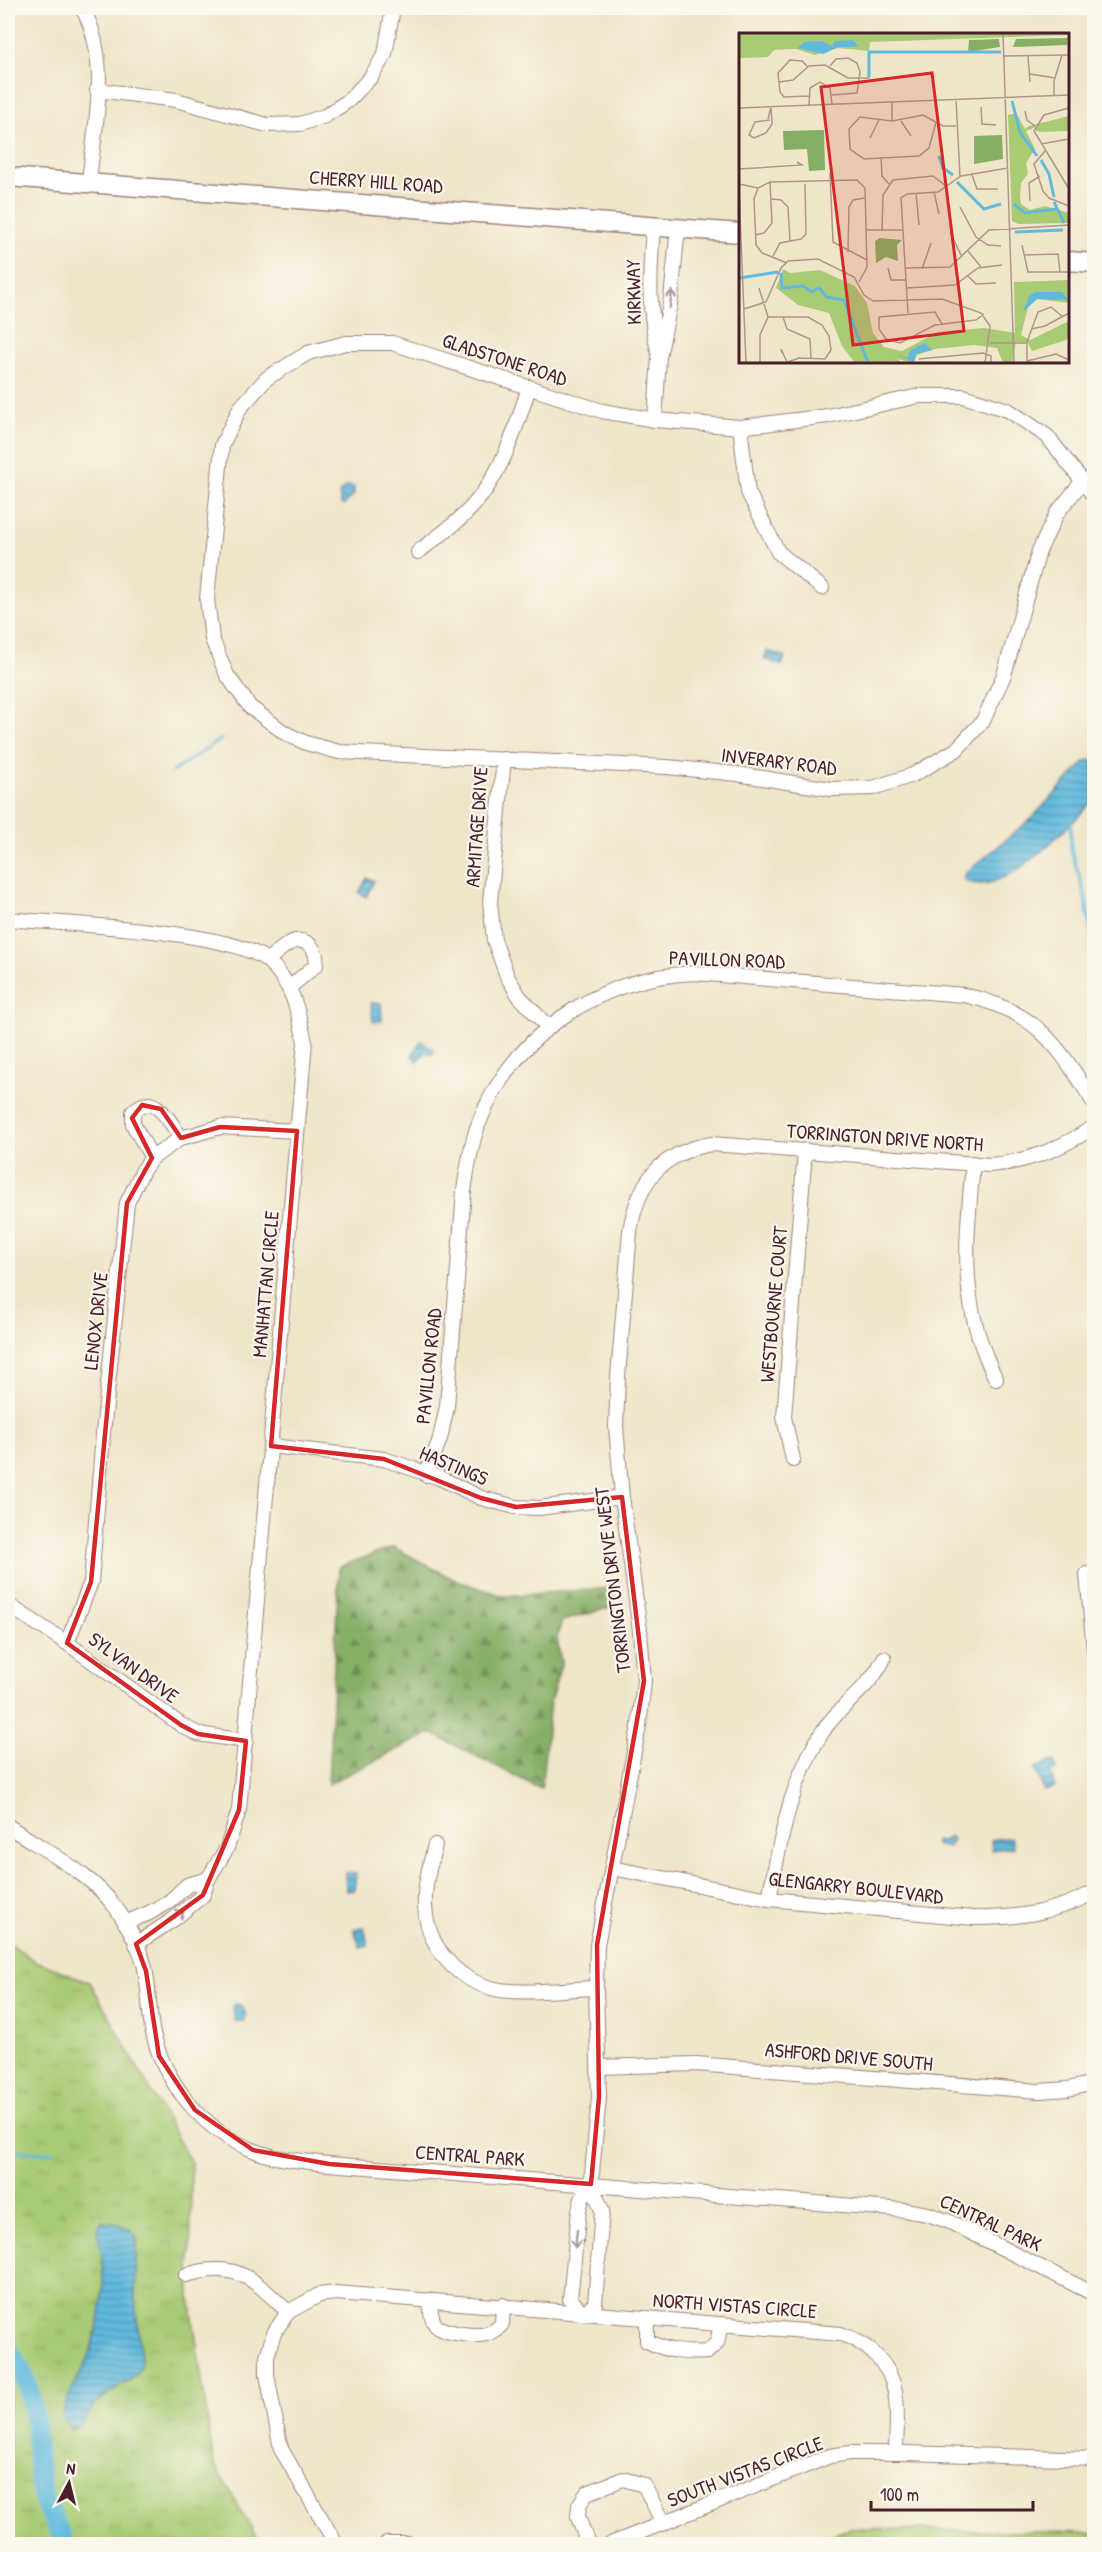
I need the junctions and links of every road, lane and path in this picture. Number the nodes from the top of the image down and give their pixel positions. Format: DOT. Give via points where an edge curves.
graph roads {
  1 [pos="82,8"];
  2 [pos="393,8"];
  3 [pos="97,90"];
  4 [pos="8,177"];
  5 [pos="88,182"];
  6 [pos="653,225"];
  7 [pos="678,227"];
  8 [pos="739,232"];
  9 [pos="1069,261"];
  10 [pos="1095,263"];
  11 [pos="659,357"];
  12 [pos="528,387"];
  13 [pos="655,420"];
  14 [pos="740,427"];
  15 [pos="1082,482"];
  16 [pos="1095,496"];
  17 [pos="418,552"];
  18 [pos="822,588"];
  19 [pos="285,734"];
  20 [pos="504,759"];
  21 [pos="8,919"];
  22 [pos="267,960"];
  23 [pos="290,987"];
  24 [pos="548,1027"];
  25 [pos="1095,1103"];
  26 [pos="1095,1126"];
  27 [pos="297,1131"];
  28 [pos="181,1138"];
  29 [pos="805,1150"];
  30 [pos="152,1158"];
  31 [pos="667,1160"];
  32 [pos="973,1163"];
  33 [pos="996,1379"];
  34 [pos="271,1446"];
  35 [pos="793,1460"];
  36 [pos="426,1475"];
  37 [pos="622,1497"];
  38 [pos="1087,1574"];
  39 [pos="8,1605"];
  40 [pos="67,1643"];
  41 [pos="1095,1650"];
  42 [pos="884,1658"];
  43 [pos="246,1741"];
  44 [pos="8,1826"];
  45 [pos="435,1845"];
  46 [pos="612,1869"];
  47 [pos="208,1879"];
  48 [pos="1095,1892"];
  49 [pos="770,1899"];
  50 [pos="125,1923"];
  51 [pos="136,1944"];
  52 [pos="596,1988"];
  53 [pos="599,2067"];
  54 [pos="1095,2083"];
  55 [pos="591,2184"];
  56 [pos="186,2275"];
  57 [pos="1095,2294"];
  58 [pos="430,2300"];
  59 [pos="503,2305"];
  60 [pos="288,2312"];
  61 [pos="582,2313"];
  62 [pos="647,2318"];
  63 [pos="721,2324"];
  64 [pos="896,2453"];
  65 [pos="1095,2459"];
  66 [pos="663,2523"];
  67 [pos="336,2544"];
  68 [pos="386,2544"];
  69 [pos="408,2544"];
  70 [pos="588,2544"];
  71 [pos="611,2544"];
  1 -- 3 [label="street" via="98,53"];
  2 -- 3 [label="street" via="385,54 371,77 348,101 325,116 300,124 267,124 166,98"];
  3 -- 5 [label="street"];
  4 -- 5 [label="main road, CHERRY HILL ROAD"];
  5 -- 6 [label="main road, CHERRY HILL ROAD"];
  6 -- 7 [label="main road, CHERRY HILL ROAD"];
  6 -- 11 [label="street, KIRKWAY" via="649,292 651,325"];
  7 -- 8 [label="main road, CHERRY HILL ROAD"];
  11 -- 7 [label="street, KIRKWAY, one-way" via="671,299"];
  9 -- 10 [label="main road"];
  11 -- 13 [label="street, KIRKWAY"];
  12 -- 13 [label="street, GLADSTONE ROAD" via="602,411"];
  12 -- 17 [label="street" via="510,446 489,482 466,514"];
  12 -- 19 [label="street, GLADSTONE ROAD" via="392,343 346,343 308,353 267,378 240,408 222,445 207,599 212,639 226,675 250,707"];
  13 -- 14 [label="street, GLADSTONE ROAD"];
  14 -- 15 [label="street, GLADSTONE ROAD" via="828,417 919,396 963,396 1008,410 1047,436"];
  14 -- 18 [label="street" via="748,492 778,552"];
  15 -- 16 [label="street, GLADSTONE ROAD"];
  15 -- 20 [label="street, INVERARY ROAD" via="1057,513 1039,551 1004,675 983,721 956,750 913,775 873,788 831,789 668,767"];
  19 -- 20 [label="street, ARMITAGE DRIVE" via="339,752"];
  20 -- 24 [label="street, ARMITAGE DRIVE" via="490,902 494,940 503,969 519,996"];
  21 -- 22 [label="street, MANHATTAN CIRCLE" via="188,936 238,946"];
  22 -- 23 [label="street, MANHATTAN CIRCLE"];
  22 -- 23 [label="street" via="294,941 306,942 314,949 316,965"];
  23 -- 27 [label="street, MANHATTAN CIRCLE" via="305,1042"];
  24 -- 25 [label="street, PAVILLON ROAD" via="575,1007 610,990 646,978 679,974 964,995 1007,1008 1043,1032 1064,1055"];
  24 -- 36 [label="street, PAVILLON ROAD" via="502,1078 472,1144 464,1191 447,1406"];
  26 -- 32 [label="street, TORRINGTON DRIVE NORTH" via="1036,1157 1004,1164"];
  27 -- 28 [label="street, LENOX DRIVE" via="220,1127"];
  27 -- 34 [label="street, MANHATTAN CIRCLE"];
  28 -- 30 [label="street, LENOX DRIVE"];
  28 -- 30 [label="street" via="157,1106 137,1107 133,1124"];
  29 -- 31 [label="street, TORRINGTON DRIVE NORTH" via="711,1144"];
  29 -- 32 [label="street, TORRINGTON DRIVE NORTH"];
  29 -- 35 [label="street, WESTBOURNE COURT" via="784,1417"];
  30 -- 40 [label="street, LENOX DRIVE" via="127,1203 92,1582"];
  31 -- 37 [label="street, TORRINGTON DRIVE WEST" via="640,1191 630,1231 616,1426"];
  32 -- 33 [label="street" via="967,1236 968,1291 979,1340"];
  34 -- 36 [label="street, HASTINGS" via="365,1455"];
  34 -- 43 [label="street, MANHATTAN CIRCLE"];
  36 -- 37 [label="street, HASTINGS" via="516,1507 539,1508"];
  37 -- 46 [label="street, TORRINGTON DRIVE WEST" via="644,1681"];
  38 -- 41 [label="street"];
  39 -- 40 [label="street, SYLVAN DRIVE"];
  40 -- 43 [label="street, SYLVAN DRIVE" via="181,1725 198,1734"];
  42 -- 49 [label="street" via="878,1672 826,1727 800,1773 785,1817"];
  43 -- 47 [label="street, MANHATTAN CIRCLE" via="239,1810 227,1848"];
  44 -- 50 [label="street, CENTRAL PARK" via="100,1891"];
  45 -- 52 [label="street" via="425,1893 427,1922 436,1947 453,1968 474,1982 498,1989"];
  46 -- 49 [label="street, GLENGARRY BOULEVARD"];
  46 -- 52 [label="street, TORRINGTON DRIVE WEST" via="597,1945"];
  47 -- 50 [label="street" via="187,1885 170,1901"];
  51 -- 47 [label="street, MANHATTAN CIRCLE, one-way" via="203,1895"];
  48 -- 49 [label="street, GLENGARRY BOULEVARD" via="1049,1911 1002,1918"];
  50 -- 51 [label="street, CENTRAL PARK"];
  51 -- 55 [label="street, CENTRAL PARK" via="146,1971 159,2056 176,2086 195,2110 221,2132 253,2150 329,2164"];
  52 -- 53 [label="street, TORRINGTON DRIVE WEST"];
  53 -- 54 [label="street, ASHFORD DRIVE SOUTH" via="696,2064 1039,2091"];
  53 -- 55 [label="street, TORRINGTON DRIVE WEST"];
  55 -- 57 [label="street, CENTRAL PARK" via="928,2214"];
  55 -- 61 [label="street, one-way" via="579,2210 570,2299"];
  55 -- 61 [label="street" via="602,2210 595,2304"];
  56 -- 60 [label="street" via="207,2269 230,2270 257,2282"];
  58 -- 59 [label="street, NORTH VISTAS CIRCLE"];
  58 -- 59 [label="street" via="436,2327 483,2336 502,2324"];
  58 -- 60 [label="street, NORTH VISTAS CIRCLE" via="336,2292 312,2298"];
  59 -- 61 [label="street, NORTH VISTAS CIRCLE"];
  60 -- 67 [label="street" via="274,2333 267,2356 277,2435 281,2449"];
  61 -- 62 [label="street, NORTH VISTAS CIRCLE"];
  62 -- 63 [label="street, NORTH VISTAS CIRCLE"];
  62 -- 63 [label="street" via="647,2341 665,2350 688,2354 707,2352 717,2343"];
  63 -- 64 [label="street, NORTH VISTAS CIRCLE" via="828,2332 862,2342 885,2369 895,2392"];
  64 -- 65 [label="street"];
  64 -- 66 [label="street, SOUTH VISTAS CIRCLE" via="830,2456"];
  66 -- 70 [label="street" via="644,2485 623,2479 587,2493 579,2505 578,2517"];
  66 -- 71 [label="street, SOUTH VISTAS CIRCLE"];
  68 -- 69 [label="street"];
}
